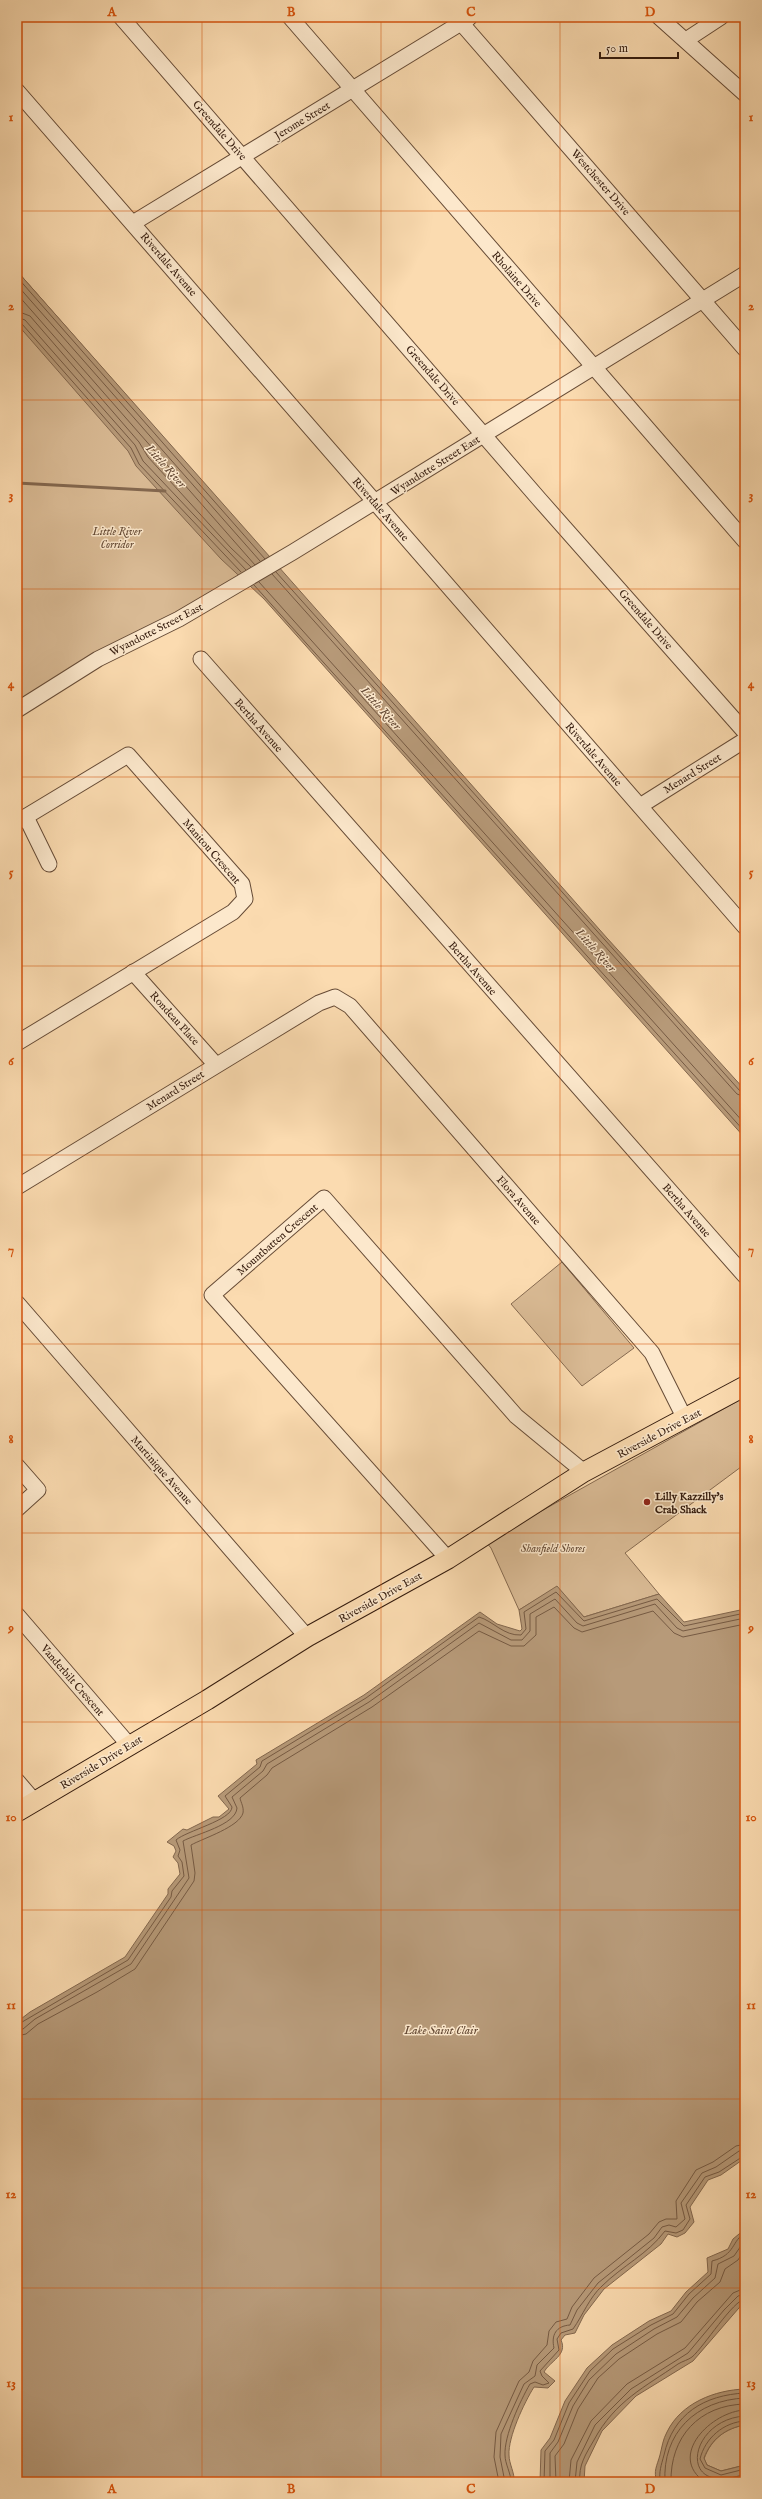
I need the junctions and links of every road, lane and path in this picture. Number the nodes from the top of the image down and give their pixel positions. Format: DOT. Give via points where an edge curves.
graph roads {
  1 [pos="122,17"];
  2 [pos="290,17"];
  3 [pos="659,17"];
  4 [pos="721,17"];
  5 [pos="463,19"];
  6 [pos="686,40"];
  7 [pos="353,89"];
  8 [pos="17,91"];
  9 [pos="745,94"];
  10 [pos="242,155"];
  11 [pos="133,223"];
  12 [pos="745,274"];
  13 [pos="701,300"];
  14 [pos="745,349"];
  15 [pos="594,367"];
  16 [pos="484,435"];
  17 [pos="375,502"];
  18 [pos="745,541"];
  19 [pos="201,659"];
  20 [pos="17,710"];
  21 [pos="745,732"];
  22 [pos="745,740"];
  23 [pos="640,806"];
  24 [pos="21,820"];
  25 [pos="49,864"];
  26 [pos="745,927"];
  27 [pos="133,972"];
  28 [pos="335,997"];
  29 [pos="17,1043"];
  30 [pos="216,1065"];
  31 [pos="17,1187"];
  32 [pos="745,1276"];
  33 [pos="17,1303"];
  34 [pos="745,1386"];
  35 [pos="685,1419"];
  36 [pos="17,1466"];
  37 [pos="584,1472"];
  38 [pos="17,1509"];
  39 [pos="448,1559"];
  40 [pos="17,1615"];
  41 [pos="307,1637"];
  42 [pos="130,1745"];
  43 [pos="17,1781"];
  44 [pos="35,1802"];
  45 [pos="17,1812"];
  1 -- 10 [label="street, Greendale Drive"];
  2 -- 7 [label="street, Rholaine Drive"];
  3 -- 6 [label="street"];
  4 -- 6 [label="street"];
  5 -- 7 [label="street, Jerome Street"];
  5 -- 13 [label="street, Westchester Drive"];
  6 -- 9 [label="street"];
  7 -- 10 [label="street, Jerome Street"];
  7 -- 15 [label="street, Rholaine Drive"];
  8 -- 11 [label="street, Riverdale Avenue"];
  10 -- 11 [label="street, Jerome Street"];
  10 -- 16 [label="street, Greendale Drive"];
  11 -- 17 [label="street, Riverdale Avenue"];
  12 -- 13 [label="street, Wyandotte Street East"];
  13 -- 14 [label="street, Westchester Drive"];
  13 -- 15 [label="street, Wyandotte Street East"];
  15 -- 16 [label="street, Wyandotte Street East"];
  15 -- 18 [label="street, Rholaine Drive"];
  16 -- 17 [label="street, Wyandotte Street East"];
  16 -- 21 [label="street, Greendale Drive"];
  17 -- 20 [label="street, Wyandotte Street East" via="179,619 98,659"];
  17 -- 23 [label="street, Riverdale Avenue"];
  19 -- 32 [label="street, Bertha Avenue"];
  22 -- 23 [label="street, Menard Street"];
  23 -- 26 [label="street, Riverdale Avenue"];
  24 -- 25 [label="street"];
  24 -- 27 [label="street, Manitou Crescent" via="128,755 242,884 245,899 233,912"];
  27 -- 29 [label="street, Manitou Crescent"];
  27 -- 30 [label="street, Rondeau Place"];
  28 -- 30 [label="street, Menard Street" via="319,1003"];
  28 -- 35 [label="street, Flora Avenue" via="350,1006 652,1353"];
  30 -- 31 [label="street, Menard Street"];
  33 -- 41 [label="street, Martinique Avenue"];
  34 -- 35 [label="main road, Riverside Drive East"];
  35 -- 37 [label="main road, Riverside Drive East"];
  36 -- 38 [label="street" via="38,1490"];
  37 -- 39 [label="main road, Riverside Drive East"];
  37 -- 39 [label="street, Mountbatten Crescent" via="516,1416 324,1198 212,1295"];
  39 -- 41 [label="main road, Riverside Drive East"];
  40 -- 42 [label="street, Vanderbilt Crescent"];
  41 -- 42 [label="main road, Riverside Drive East"];
  42 -- 44 [label="main road, Riverside Drive East"];
  43 -- 44 [label="street"];
  44 -- 45 [label="main road, Riverside Drive East"];
}
